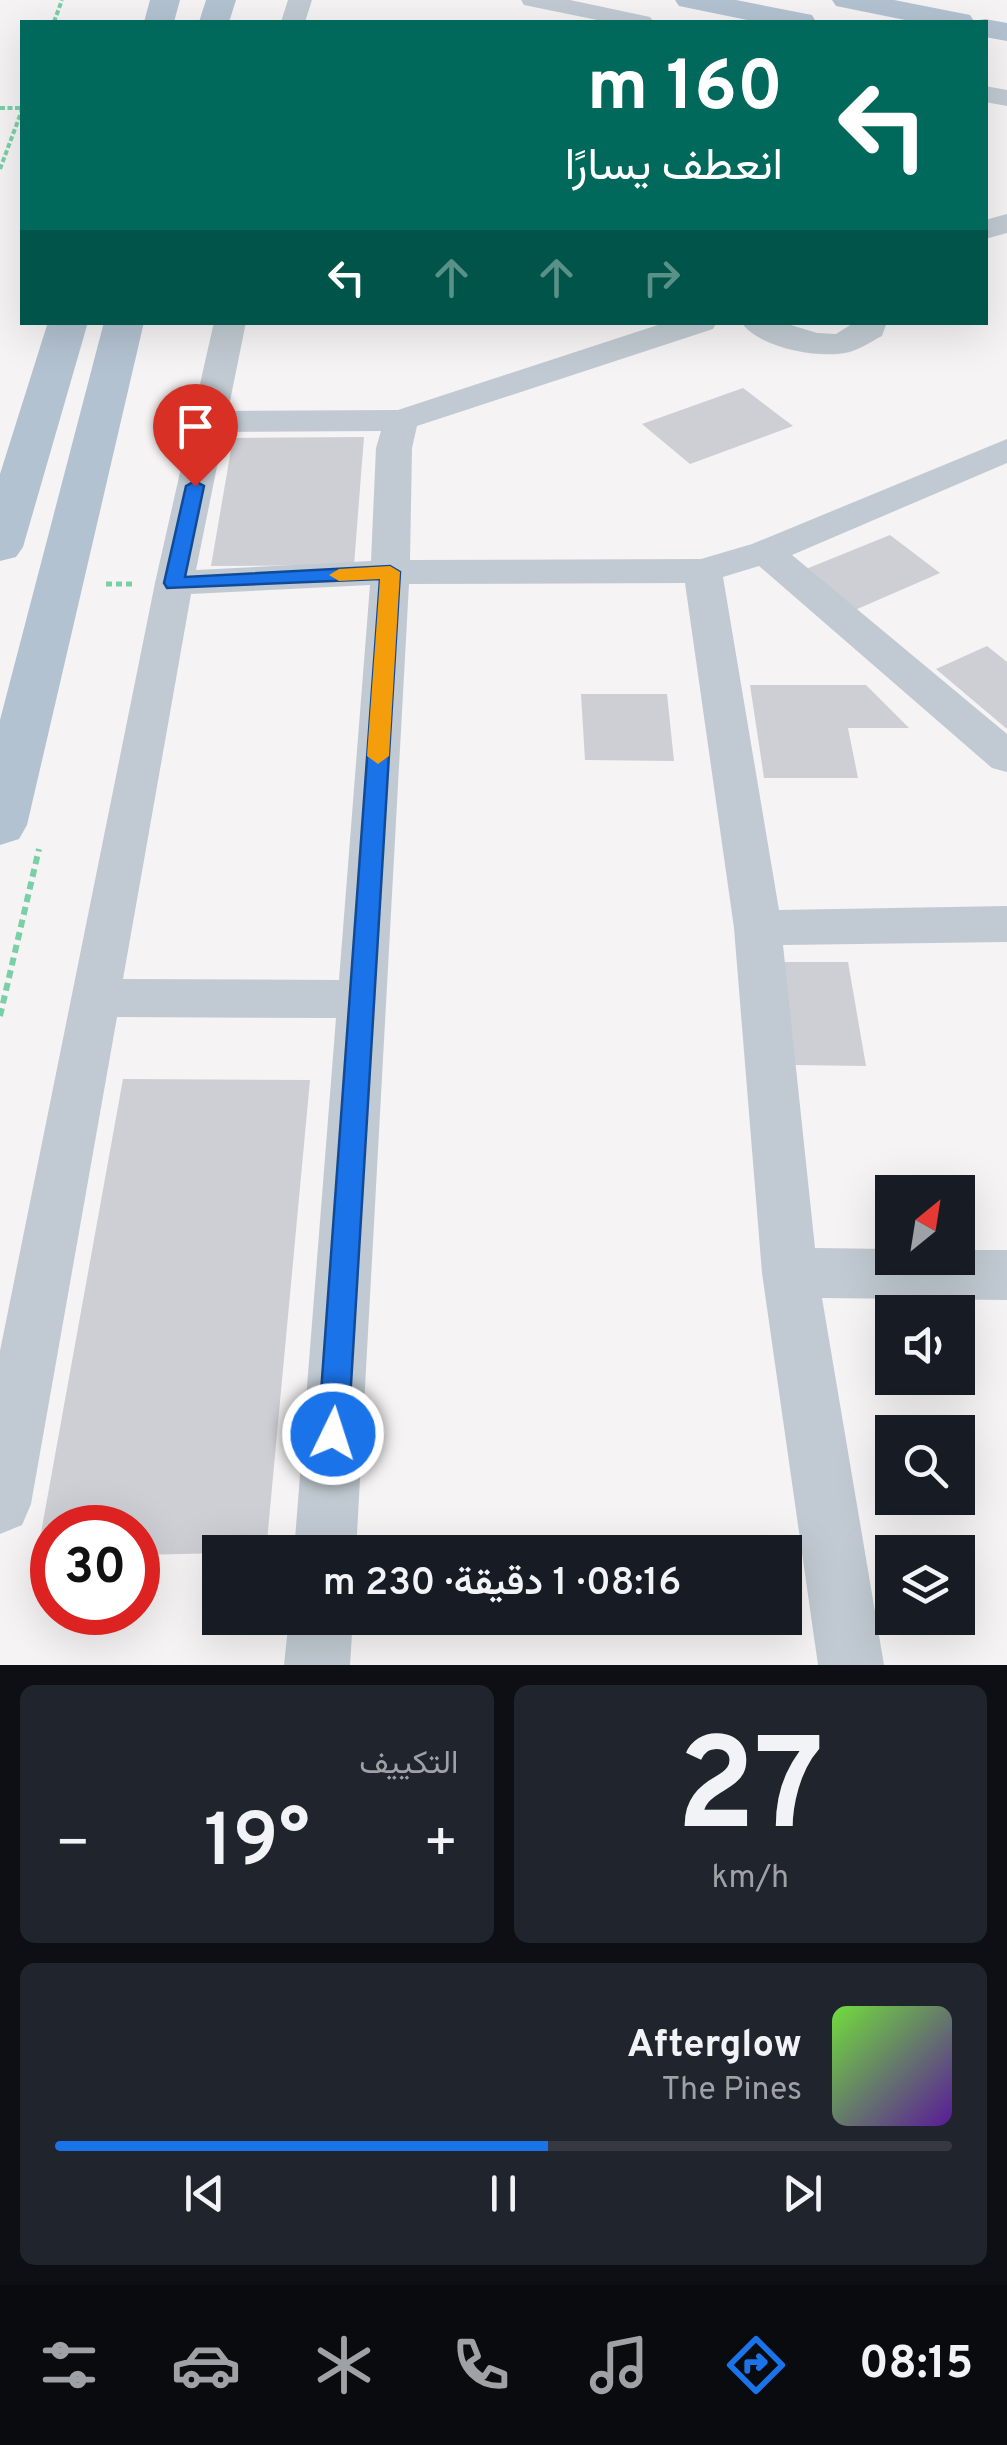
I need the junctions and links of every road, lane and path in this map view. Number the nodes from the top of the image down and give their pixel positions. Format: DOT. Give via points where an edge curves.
graph roads {
  1 [pos="532,0"];
  2 [pos="690,0"];
  3 [pos="847,0"];
  4 [pos="631,20"];
  5 [pos="791,20"];
  6 [pos="949,20"];
  7 [pos="20,114"];
  8 [pos="0,169"];
  9 [pos="67,325"];
  10 [pos="123,325"];
  11 [pos="229,325"];
  12 [pos="693,325"];
  13 [pos="762,325"];
  14 [pos="870,325"];
  15 [pos="401,420"];
  16 [pos="209,422"];
  17 [pos="992,456"];
  18 [pos="1007,485"];
  19 [pos="0,548"];
  20 [pos="766,552"];
  21 [pos="703,571"];
  22 [pos="390,572"];
  23 [pos="174,583"];
  24 [pos="1007,757"];
  25 [pos="0,824"];
  26 [pos="1007,924"];
  27 [pos="758,928"];
  28 [pos="96,998"];
  29 [pos="362,999"];
  30 [pos="790,1273"];
  31 [pos="1007,1276"];
  32 [pos="0,1504"];
  33 [pos="326,1535"];
  34 [pos="320,1635"];
  35 [pos="318,1665"];
  36 [pos="851,1665"];
  1 -- 4 [label="street"];
  2 -- 5 [label="main road"];
  3 -- 6 [label="main road"];
  7 -- 8 [label="path"];
  9 -- 19 [label="main road"];
  10 -- 25 [label="main road"];
  11 -- 16 [label="street"];
  12 -- 15 [label="street"];
  13 -- 14 [label="street" via="777,334 842,344"];
  15 -- 16 [label="street"];
  15 -- 22 [label="street"];
  16 -- 23 [label="street"];
  17 -- 18 [label="street"];
  17 -- 20 [label="street"];
  20 -- 21 [label="street"];
  20 -- 24 [label="street"];
  21 -- 22 [label="street"];
  21 -- 27 [label="street"];
  22 -- 23 [label="street"];
  22 -- 29 [label="street"];
  23 -- 28 [label="street"];
  26 -- 27 [label="street"];
  27 -- 30 [label="street"];
  28 -- 29 [label="street"];
  28 -- 32 [label="street"];
  29 -- 33 [label="street"];
  30 -- 31 [label="street"];
  30 -- 36 [label="street"];
  34 -- 35 [label="street"];
}
